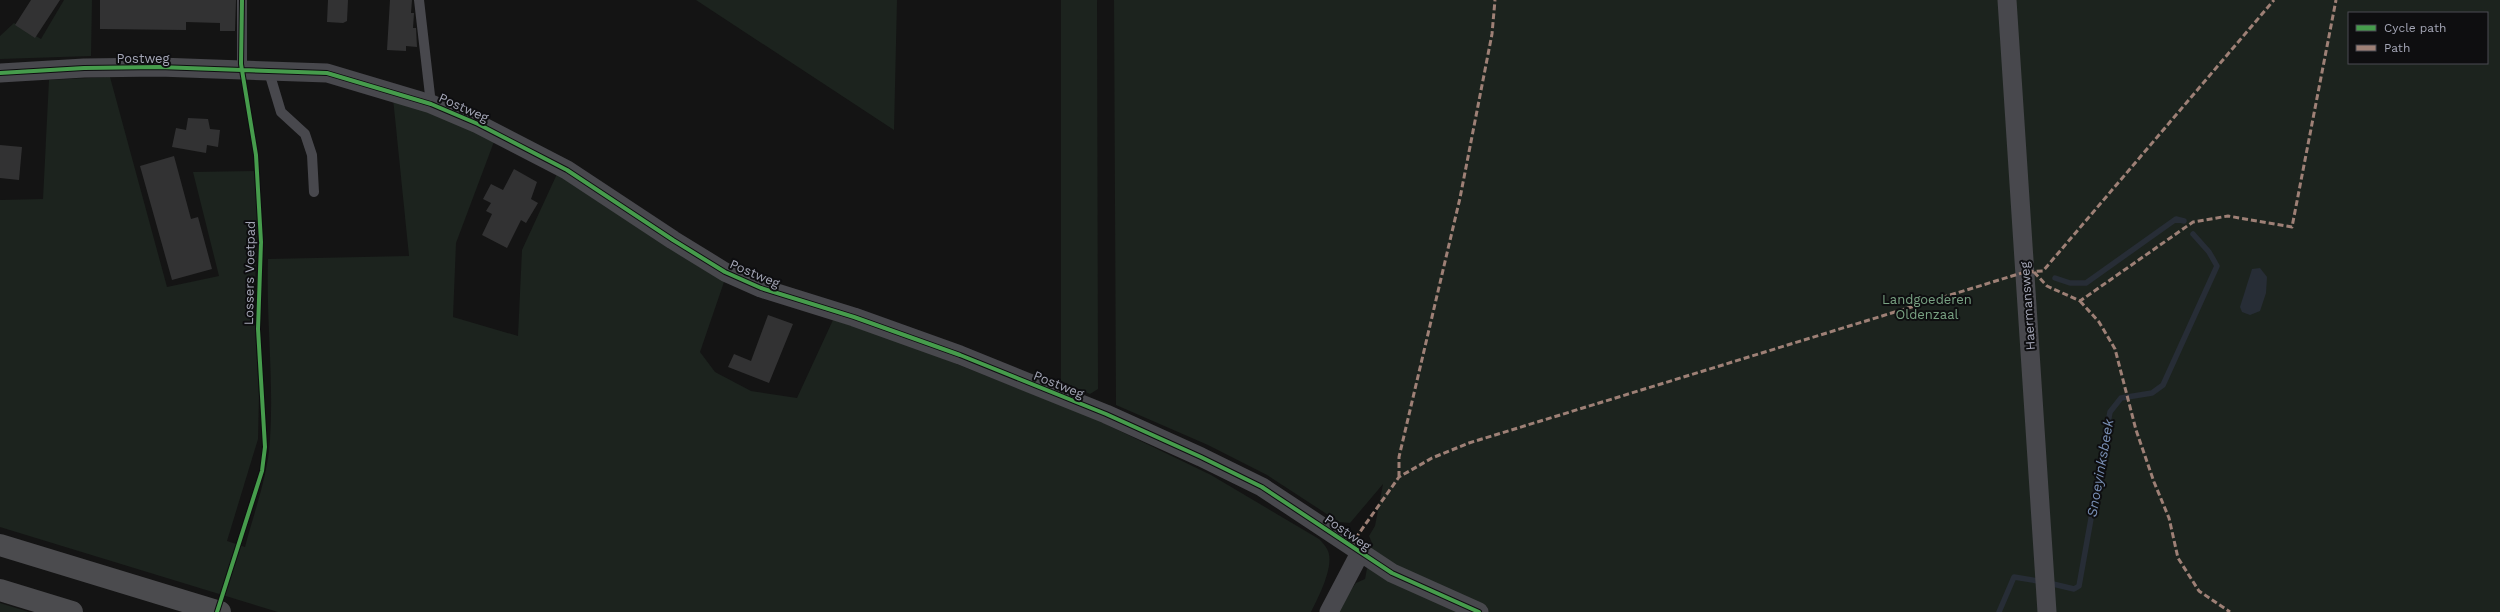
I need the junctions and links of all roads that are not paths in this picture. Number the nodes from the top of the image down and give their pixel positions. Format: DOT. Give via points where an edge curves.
graph roads {
  1 [pos="242,0"];
  2 [pos="419,0"];
  3 [pos="2007,0"];
  4 [pos="242,71"];
  5 [pos="269,72"];
  6 [pos="0,73"];
  7 [pos="431,104"];
  8 [pos="314,192"];
  9 [pos="0,545"];
  10 [pos="1360,553"];
  11 [pos="0,590"];
  12 [pos="72,612"];
  13 [pos="220,612"];
  14 [pos="1329,612"];
  15 [pos="1479,612"];
  16 [pos="2047,612"];
  1 -- 4 [label="lane"];
  2 -- 7 [label="lane"];
  3 -- 16 [label="street, Haermansweg"];
  4 -- 5 [label="street, Postweg"];
  4 -- 6 [label="street, Postweg" via="159,67"];
  5 -- 7 [label="street, Postweg" via="327,74"];
  5 -- 8 [label="lane" via="281,112 305,134 312,155"];
  7 -- 10 [label="street, Postweg" via="478,124 567,170 724,272 760,288 854,317 960,355 1106,414 1262,487"];
  9 -- 13 [label="highway"];
  10 -- 14 [label="street"];
  10 -- 15 [label="street, Postweg" via="1420,587"];
  11 -- 12 [label="highway"];
}
